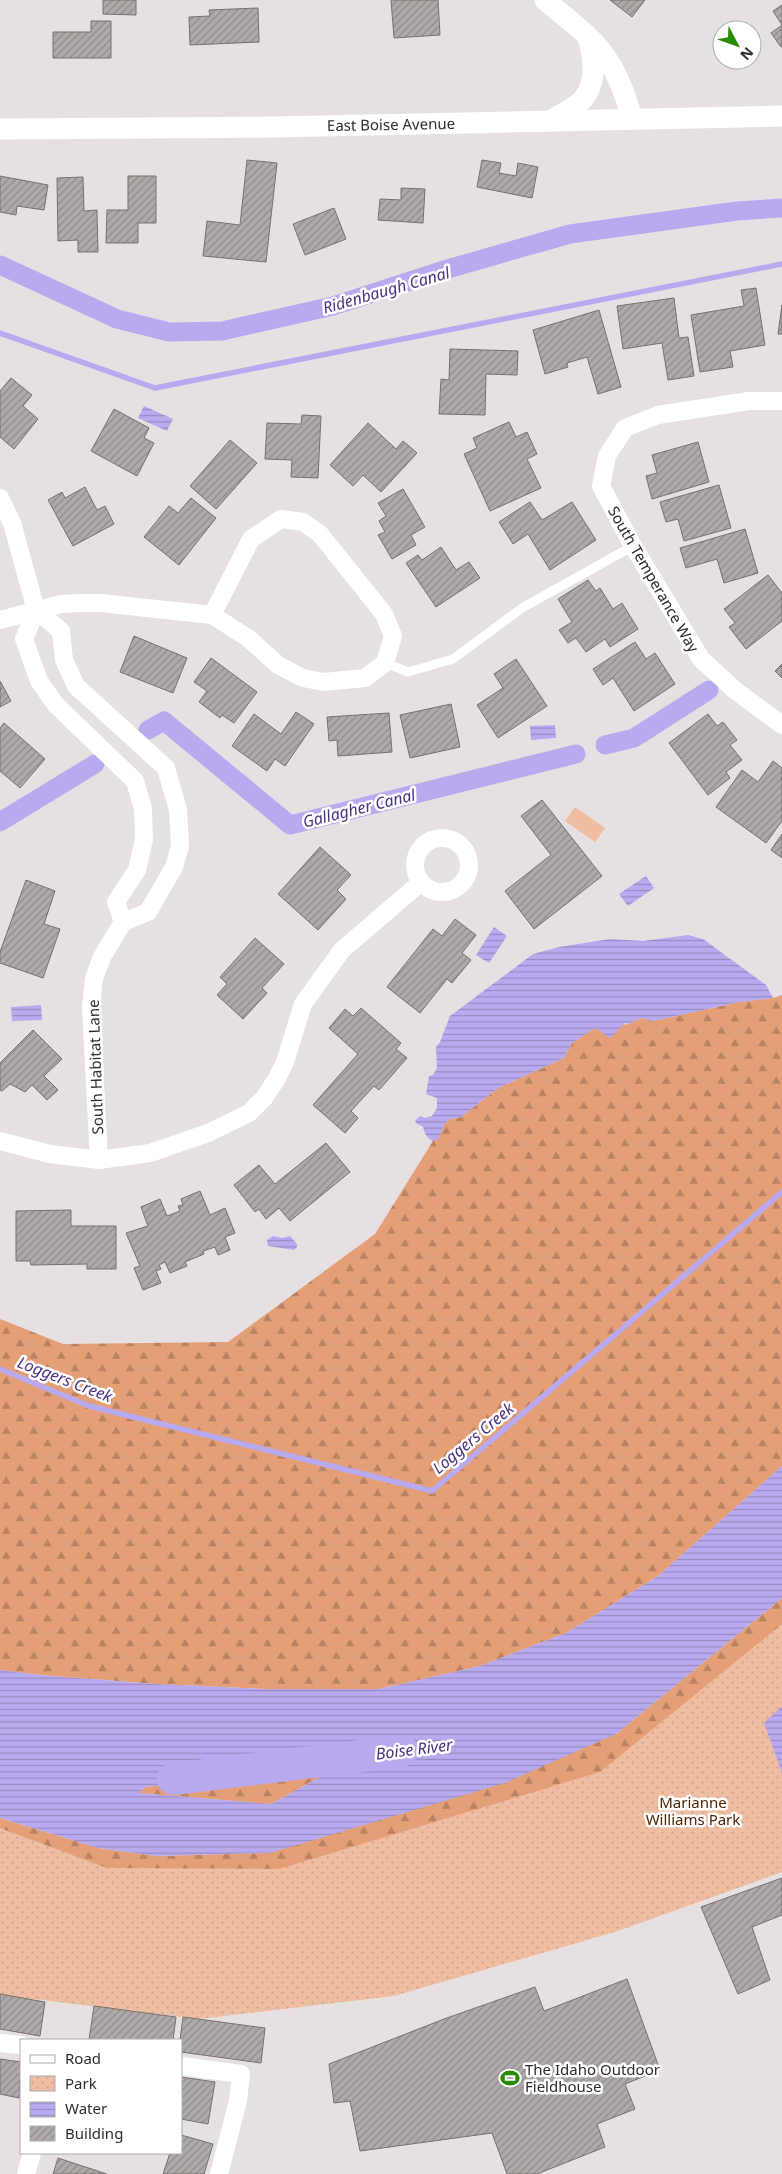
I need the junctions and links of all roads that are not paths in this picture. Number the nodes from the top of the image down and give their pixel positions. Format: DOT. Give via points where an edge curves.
graph roads {
  1 [pos="545,0"];
  2 [pos="588,37"];
  3 [pos="782,116"];
  4 [pos="632,119"];
  5 [pos="550,121"];
  6 [pos="0,129"];
  7 [pos="782,401"];
  8 [pos="0,498"];
  9 [pos="633,546"];
  10 [pos="36,610"];
  11 [pos="212,615"];
  12 [pos="0,620"];
  13 [pos="385,663"];
  14 [pos="782,725"];
  15 [pos="420,882"];
  16 [pos="123,922"];
  17 [pos="0,1142"];
  18 [pos="99,1160"];
  19 [pos="0,2043"];
  20 [pos="20,2045"];
  21 [pos="182,2066"];
  22 [pos="32,2154"];
  23 [pos="26,2174"];
  24 [pos="219,2174"];
  1 -- 2 [label="street"];
  2 -- 4 [label="street" via="607,58"];
  2 -- 5 [label="street" via="594,58 591,84 580,103"];
  3 -- 4 [label="street, East Boise Avenue"];
  4 -- 5 [label="street, East Boise Avenue"];
  5 -- 6 [label="street, East Boise Avenue"];
  7 -- 9 [label="street, South Temperance Way" via="748,401 658,415 625,428 607,456 601,486"];
  8 -- 10 [label="street" via="12,523"];
  9 -- 13 [label="lane" via="522,608 453,659 408,672"];
  9 -- 14 [label="street, South Temperance Way" via="701,659 736,691"];
  10 -- 11 [label="street" via="60,604 101,603"];
  10 -- 12 [label="street"];
  10 -- 16 [label="street" via="24,639 39,681 56,705 134,781 143,809 144,839 137,870 116,902"];
  10 -- 16 [label="street" via="61,631 64,660 76,686 166,768 178,810 180,846 174,867 148,912"];
  11 -- 13 [label="street" via="248,638 278,665 303,678 324,682 365,678"];
  11 -- 13 [label="street" via="252,539 281,519 303,522 320,534 384,614 393,636"];
  15 -- 18 [label="street" via="342,950 303,1004 276,1080 249,1113 208,1133 150,1153"];
  16 -- 18 [label="street, South Habitat Lane" via="102,957 94,978 91,1008"];
  17 -- 18 [label="street" via="50,1154"];
  19 -- 20 [label="street"];
  21 -- 24 [label="street" via="241,2074 238,2101"];
  22 -- 23 [label="street"];
}
